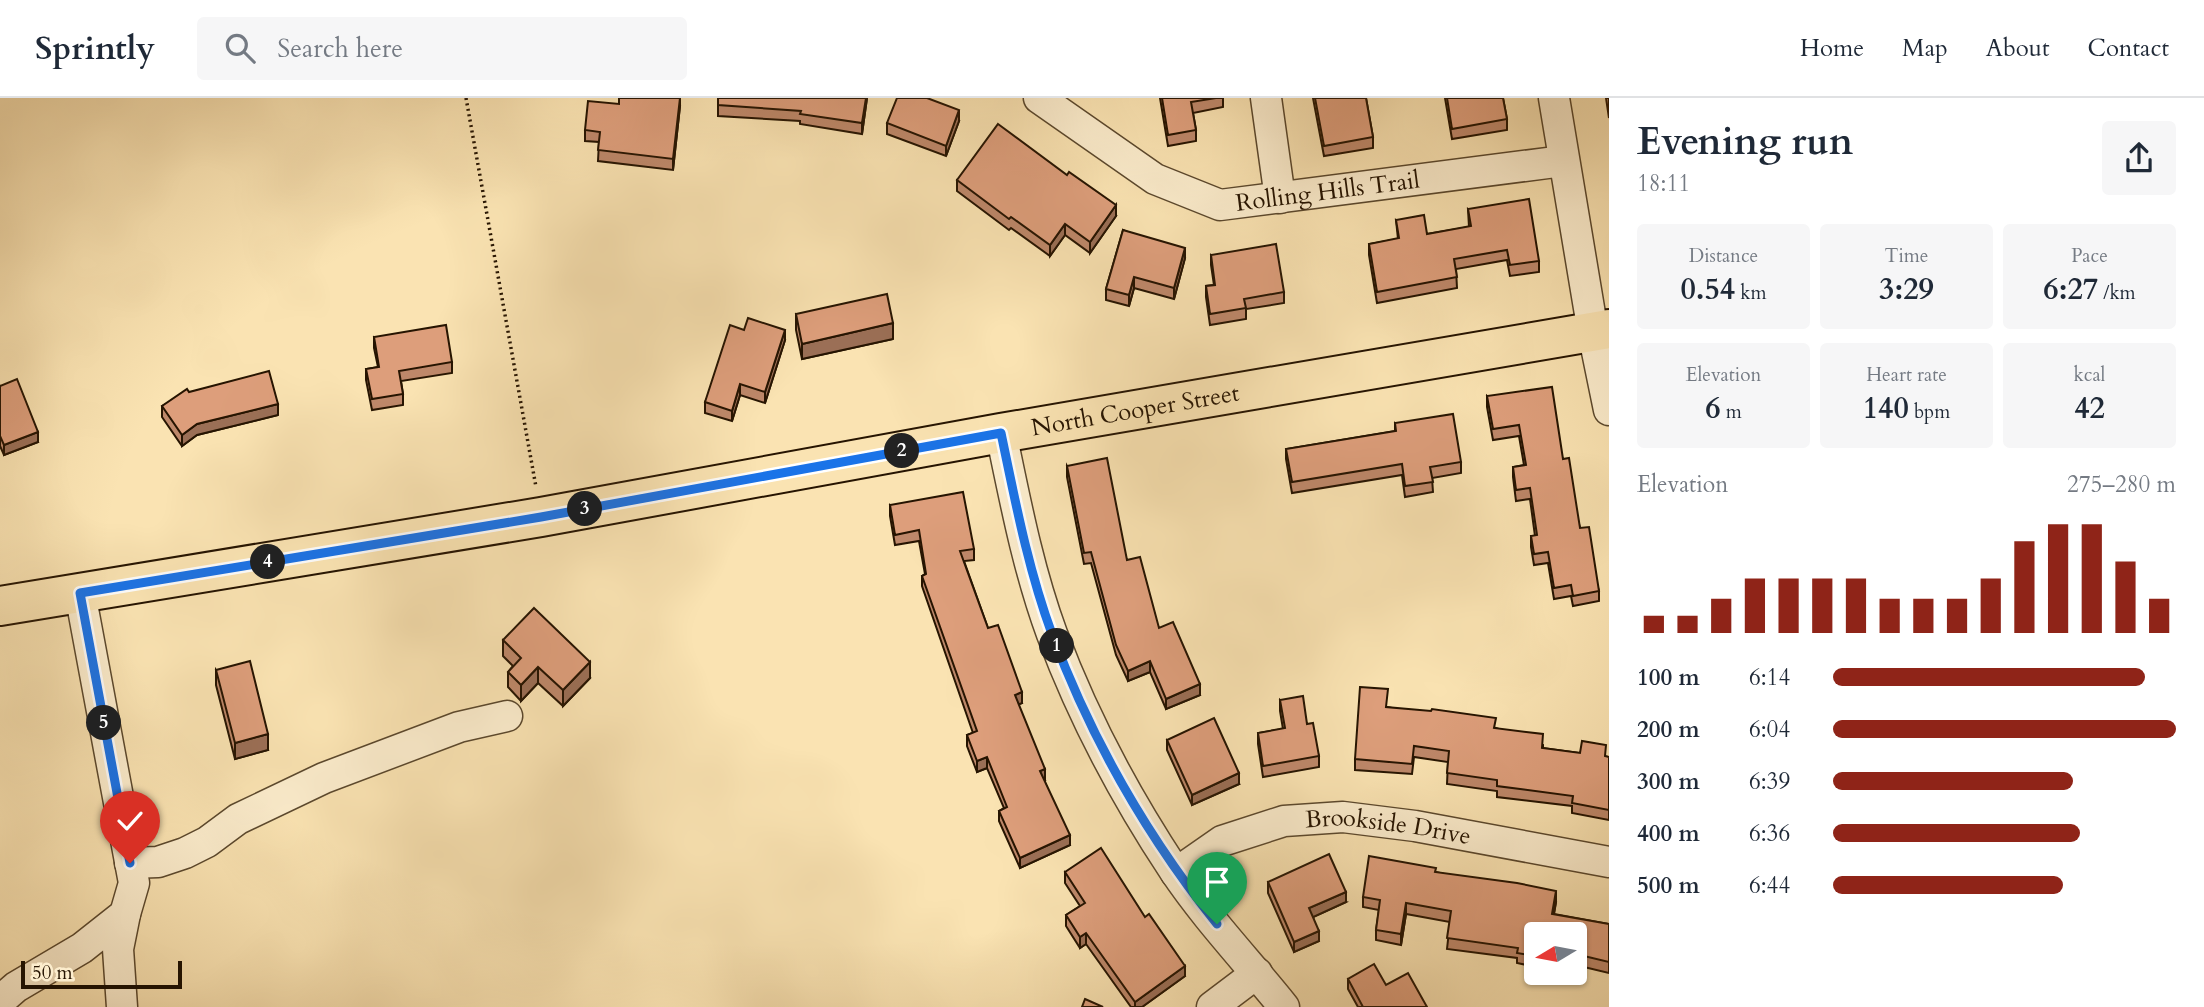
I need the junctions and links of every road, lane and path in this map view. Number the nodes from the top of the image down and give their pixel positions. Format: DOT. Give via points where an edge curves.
graph roads {
  1 [pos="466,98"];
  2 [pos="1039,98"];
  3 [pos="1266,98"];
  4 [pos="1554,98"];
  5 [pos="1563,161"];
  6 [pos="1280,198"];
  7 [pos="1601,331"];
  8 [pos="1609,410"];
  9 [pos="1001,433"];
  10 [pos="541,517"];
  11 [pos="80,593"];
  12 [pos="0,606"];
  13 [pos="507,716"];
  14 [pos="1609,862"];
  15 [pos="130,863"];
  16 [pos="1176,873"];
  17 [pos="125,914"];
  18 [pos="1257,973"];
  19 [pos="0,1001"];
  20 [pos="122,1007"];
  21 [pos="1212,1007"];
  22 [pos="1284,1007"];
  1 -- 10 [label="path"];
  2 -- 6 [label="street, Rolling Hills Trail" via="1155,179 1220,205"];
  3 -- 6 [label="street"];
  4 -- 5 [label="street"];
  5 -- 6 [label="street, Rolling Hills Trail"];
  5 -- 7 [label="street"];
  7 -- 8 [label="street"];
  7 -- 9 [label="main road, North Cooper Street"];
  9 -- 10 [label="main road, North Cooper Street"];
  9 -- 16 [label="street" via="1023,537 1052,632 1090,724"];
  10 -- 11 [label="main road, North Cooper Street"];
  11 -- 12 [label="main road, North Cooper Street"];
  11 -- 15 [label="street"];
  13 -- 15 [label="street" via="459,727 324,778 238,818 185,853 158,862"];
  14 -- 16 [label="street, Brookside Drive" via="1343,817 1283,821 1222,841"];
  15 -- 17 [label="street" via="134,883"];
  16 -- 18 [label="street"];
  17 -- 19 [label="street"];
  17 -- 20 [label="street" via="118,949"];
  18 -- 21 [label="street"];
  18 -- 22 [label="street"];
}
